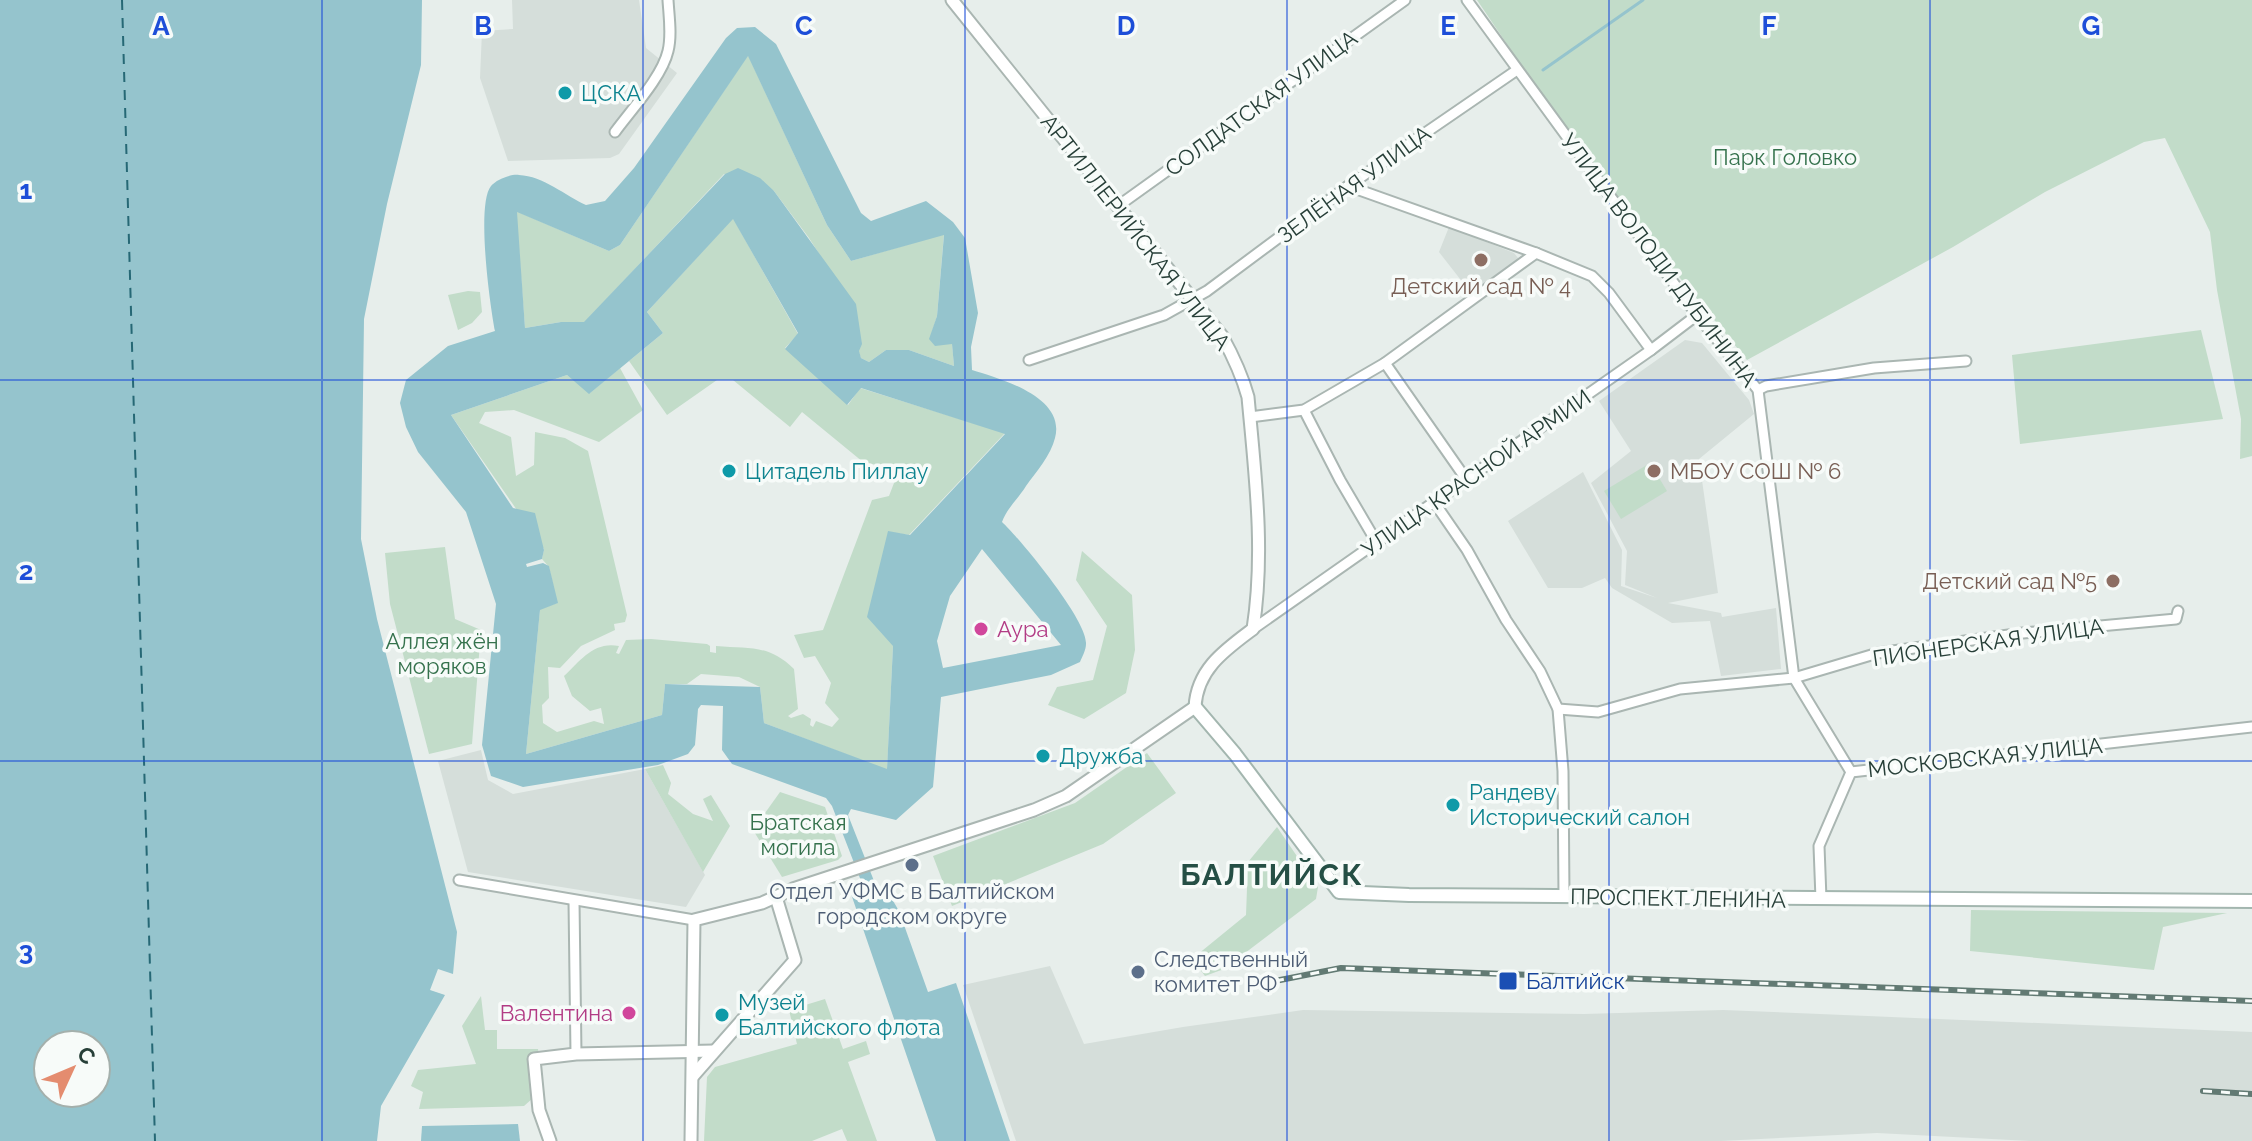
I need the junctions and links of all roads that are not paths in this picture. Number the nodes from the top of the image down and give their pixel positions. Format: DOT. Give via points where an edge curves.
graph roads {
  1 [pos="668,0"];
  2 [pos="952,0"];
  3 [pos="1405,0"];
  4 [pos="1467,0"];
  5 [pos="1517,70"];
  6 [pos="615,132"];
  7 [pos="1348,186"];
  8 [pos="1118,206"];
  9 [pos="1536,253"];
  10 [pos="1193,300"];
  11 [pos="1697,315"];
  12 [pos="1651,350"];
  13 [pos="1029,360"];
  14 [pos="1966,361"];
  15 [pos="1385,363"];
  16 [pos="1758,390"];
  17 [pos="1304,410"];
  18 [pos="1250,417"];
  19 [pos="1466,479"];
  20 [pos="1434,502"];
  21 [pos="1377,543"];
  22 [pos="2178,611"];
  23 [pos="1253,629"];
  24 [pos="1794,678"];
  25 [pos="1195,707"];
  26 [pos="1558,709"];
  27 [pos="2252,727"];
  28 [pos="1851,772"];
  29 [pos="459,880"];
  30 [pos="1564,896"];
  31 [pos="776,897"];
  32 [pos="1821,899"];
  33 [pos="574,901"];
  34 [pos="2252,901"];
  35 [pos="694,920"];
  36 [pos="693,1051"];
  37 [pos="714,1051"];
  38 [pos="576,1054"];
  39 [pos="693,1077"];
  40 [pos="550,1141"];
  41 [pos="691,1141"];
  1 -- 6 [label="street" via="668,54"];
  2 -- 8 [label="street, АРТИЛЛЕРИЙСКАЯ УЛИЦА"];
  3 -- 8 [label="street, СОЛДАТСКАЯ УЛИЦА"];
  4 -- 5 [label="street, УЛИЦА ВОЛОДИ ДУБИНИНА"];
  5 -- 7 [label="street, ЗЕЛЁНАЯ УЛИЦА"];
  5 -- 11 [label="street, УЛИЦА ВОЛОДИ ДУБИНИНА"];
  7 -- 9 [label="street"];
  7 -- 10 [label="street, ЗЕЛЁНАЯ УЛИЦА"];
  8 -- 10 [label="street, АРТИЛЛЕРИЙСКАЯ УЛИЦА"];
  9 -- 12 [label="street" via="1592,276"];
  9 -- 15 [label="street"];
  10 -- 13 [label="street, ЗЕЛЁНАЯ УЛИЦА" via="1164,315"];
  10 -- 18 [label="street, АРТИЛЛЕРИЙСКАЯ УЛИЦА" via="1222,336 1242,376"];
  11 -- 12 [label="street, УЛИЦА КРАСНОЙ АРМИИ"];
  11 -- 16 [label="street, УЛИЦА ВОЛОДИ ДУБИНИНА"];
  12 -- 19 [label="street, УЛИЦА КРАСНОЙ АРМИИ"];
  14 -- 16 [label="street" via="1874,368"];
  15 -- 17 [label="street"];
  15 -- 19 [label="street"];
  16 -- 24 [label="street, УЛИЦА ВОЛОДИ ДУБИНИНА"];
  17 -- 18 [label="street"];
  17 -- 21 [label="street"];
  18 -- 23 [label="street, АРТИЛЛЕРИЙСКАЯ УЛИЦА" via="1260,543"];
  19 -- 20 [label="street, УЛИЦА КРАСНОЙ АРМИИ"];
  20 -- 21 [label="street, УЛИЦА КРАСНОЙ АРМИИ"];
  20 -- 26 [label="street" via="1540,671"];
  21 -- 23 [label="street, УЛИЦА КРАСНОЙ АРМИИ"];
  22 -- 24 [label="street, ПИОНЕРСКАЯ УЛИЦА" via="2176,619 1878,653"];
  23 -- 25 [label="street" via="1207,669"];
  24 -- 26 [label="street, ПИОНЕРСКАЯ УЛИЦА" via="1680,689 1598,712"];
  24 -- 28 [label="street, УЛИЦА ВОЛОДИ ДУБИНИНА"];
  25 -- 30 [label="main road, ПРОСПЕКТ ЛЕНИНА" via="1339,892"];
  25 -- 31 [label="street" via="1051,803"];
  26 -- 30 [label="street"];
  27 -- 28 [label="street, МОСКОВСКАЯ УЛИЦА"];
  28 -- 32 [label="street, МОСКОВСКАЯ УЛИЦА" via="1819,846"];
  29 -- 33 [label="street"];
  30 -- 32 [label="main road, ПРОСПЕКТ ЛЕНИНА"];
  31 -- 35 [label="street"];
  31 -- 37 [label="street" via="795,960"];
  32 -- 34 [label="main road, ПРОСПЕКТ ЛЕНИНА"];
  33 -- 35 [label="street"];
  33 -- 38 [label="street"];
  35 -- 36 [label="street"];
  36 -- 37 [label="street"];
  36 -- 38 [label="street"];
  36 -- 39 [label="street"];
  37 -- 39 [label="street"];
  38 -- 40 [label="street" via="534,1059 539,1110"];
  39 -- 41 [label="street"];
}
